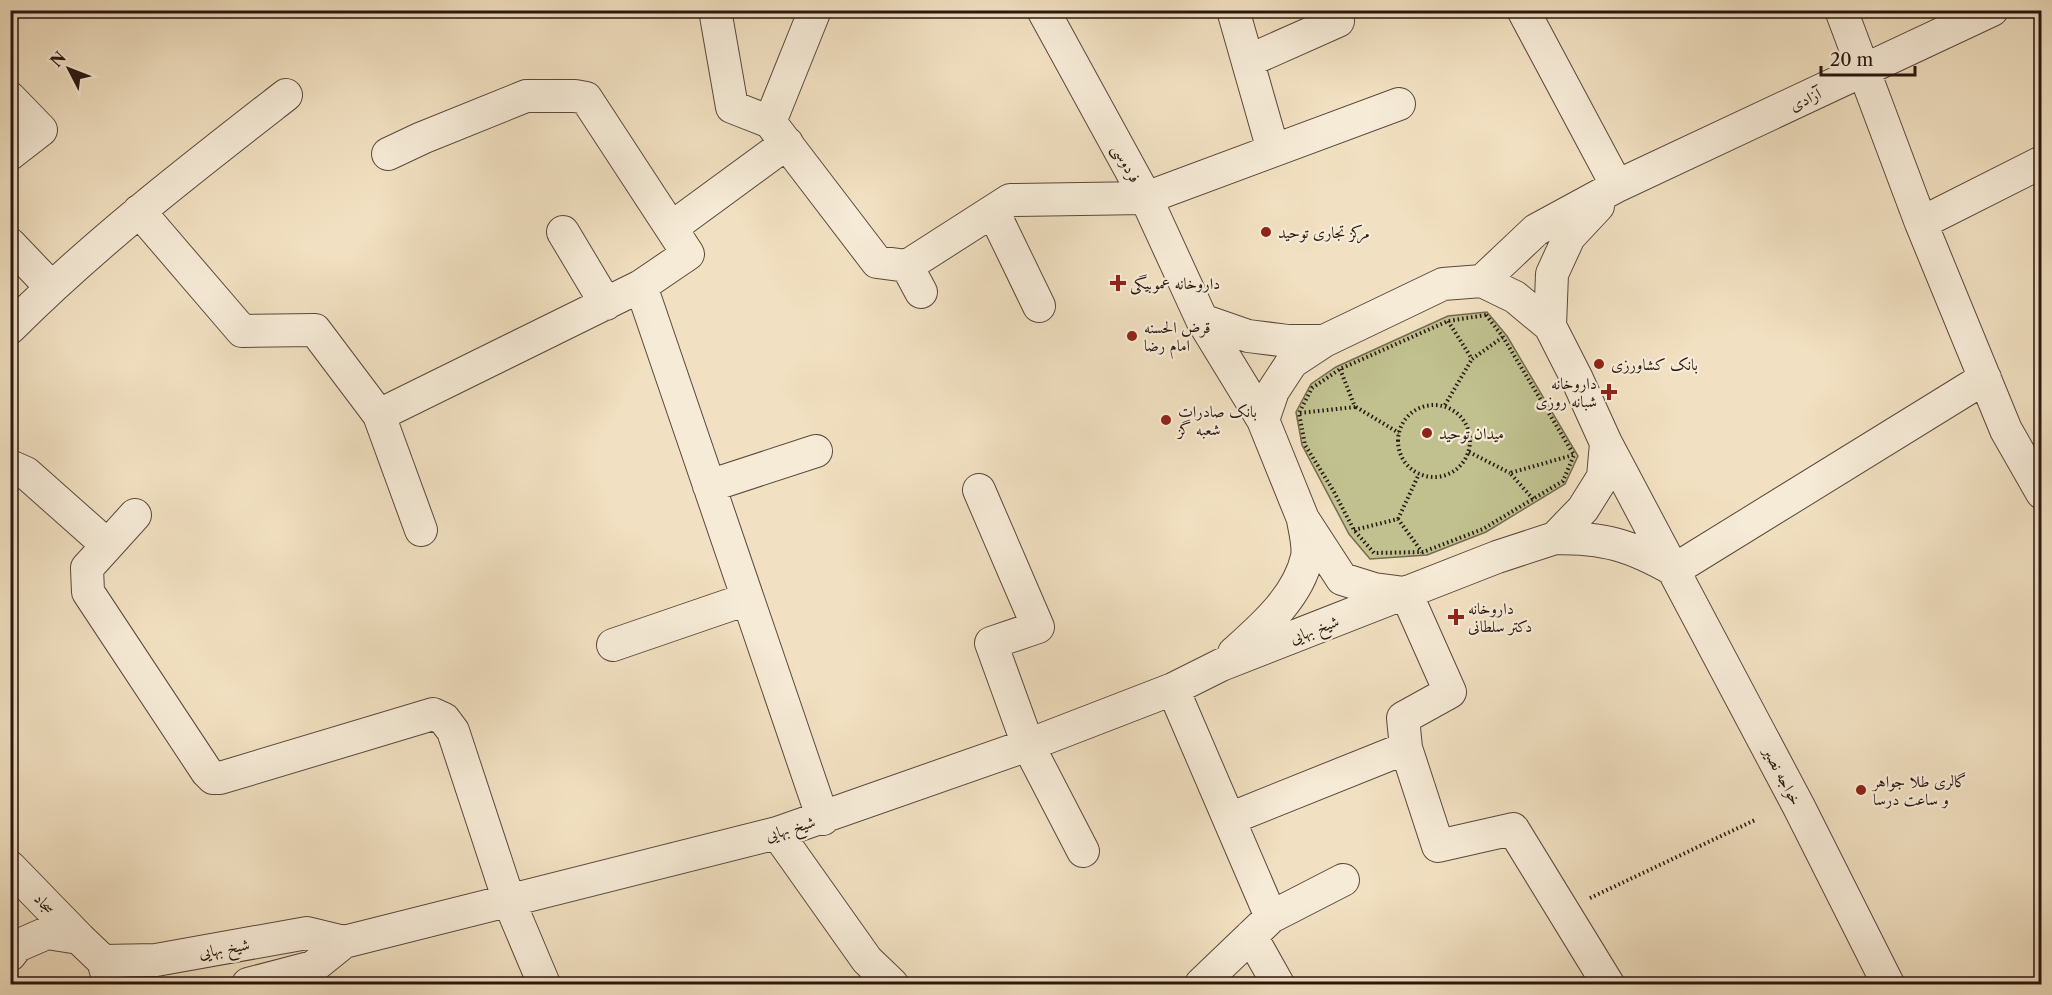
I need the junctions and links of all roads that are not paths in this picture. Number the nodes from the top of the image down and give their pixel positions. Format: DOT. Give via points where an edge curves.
graph roads {
  1 [pos="715,10"];
  2 [pos="816,10"];
  3 [pos="1043,10"];
  4 [pos="1233,10"];
  5 [pos="1523,10"];
  6 [pos="1841,10"];
  7 [pos="1992,10"];
  8 [pos="1338,21"];
  9 [pos="1248,61"];
  10 [pos="1863,72"];
  11 [pos="286,94"];
  12 [pos="10,99"];
  13 [pos="1399,104"];
  14 [pos="779,132"];
  15 [pos="1273,150"];
  16 [pos="10,154"];
  17 [pos="388,154"];
  18 [pos="2042,162"];
  19 [pos="1617,186"];
  20 [pos="1146,198"];
  21 [pos="139,211"];
  22 [pos="993,211"];
  23 [pos="1921,223"];
  24 [pos="671,228"];
  25 [pos="563,232"];
  26 [pos="10,244"];
  27 [pos="1482,281"];
  28 [pos="641,286"];
  29 [pos="51,287"];
  30 [pos="606,304"];
  31 [pos="1039,306"];
  32 [pos="1202,320"];
  33 [pos="1550,326"];
  34 [pos="10,328"];
  35 [pos="1324,341"];
  36 [pos="1985,378"];
  37 [pos="379,415"];
  38 [pos="1263,420"];
  39 [pos="1606,443"];
  40 [pos="816,451"];
  41 [pos="10,466"];
  42 [pos="709,486"];
  43 [pos="979,490"];
  44 [pos="2042,493"];
  45 [pos="135,515"];
  46 [pos="1303,519"];
  47 [pos="422,530"];
  48 [pos="1555,538"];
  49 [pos="106,544"];
  50 [pos="1674,570"];
  51 [pos="1406,593"];
  52 [pos="747,599"];
  53 [pos="613,645"];
  54 [pos="1221,665"];
  55 [pos="1173,688"];
  56 [pos="1028,745"];
  57 [pos="1406,748"];
  58 [pos="823,819"];
  59 [pos="1229,819"];
  60 [pos="777,833"];
  61 [pos="1083,851"];
  62 [pos="10,867"];
  63 [pos="1343,880"];
  64 [pos="509,901"];
  65 [pos="1261,926"];
  66 [pos="79,938"];
  67 [pos="344,942"];
  68 [pos="10,956"];
  69 [pos="107,972"];
  70 [pos="248,984"];
  71 [pos="544,984"];
  72 [pos="892,984"];
  73 [pos="1201,984"];
  74 [pos="1278,984"];
  75 [pos="1608,984"];
  76 [pos="1888,984"];
  1 -- 14 [label="street" via="732,107"];
  2 -- 14 [label="street"];
  3 -- 20 [label="street, فردوسی"];
  4 -- 9 [label="street"];
  5 -- 19 [label="street"];
  6 -- 10 [label="street"];
  7 -- 10 [label="street, آزادی"];
  8 -- 9 [label="street"];
  9 -- 15 [label="street"];
  10 -- 19 [label="street, آزادی"];
  10 -- 23 [label="street"];
  11 -- 21 [label="street"];
  12 -- 16 [label="street" via="41,130"];
  13 -- 15 [label="street"];
  14 -- 22 [label="street" via="877,262 914,279"];
  14 -- 24 [label="street"];
  15 -- 20 [label="street"];
  17 -- 24 [label="street" via="525,96 586,98"];
  18 -- 23 [label="street"];
  19 -- 27 [label="street, آزادی" via="1536,230"];
  19 -- 33 [label="street, آزادی" via="1569,237 1552,274"];
  20 -- 22 [label="street" via="1010,200"];
  20 -- 32 [label="street, فردوسی"];
  21 -- 29 [label="street"];
  21 -- 37 [label="street" via="242,331 315,330"];
  22 -- 31 [label="street"];
  23 -- 36 [label="street"];
  24 -- 28 [label="street" via="687,254"];
  25 -- 30 [label="street"];
  26 -- 29 [label="street"];
  27 -- 33 [label="street" via="1515,297"];
  27 -- 35 [label="street" via="1443,284"];
  28 -- 30 [label="street"];
  28 -- 42 [label="street"];
  29 -- 34 [label="street"];
  30 -- 37 [label="street"];
  32 -- 35 [label="street" via="1248,336"];
  32 -- 38 [label="street, فردوسی"];
  33 -- 39 [label="street"];
  35 -- 38 [label="street" via="1292,362 1273,392"];
  36 -- 44 [label="street" via="2006,430"];
  36 -- 50 [label="street"];
  37 -- 47 [label="street"];
  38 -- 46 [label="street"];
  39 -- 48 [label="street" via="1604,477 1583,508"];
  39 -- 50 [label="street, خواجه نصیر"];
  40 -- 42 [label="street"];
  41 -- 49 [label="street" via="26,472"];
  42 -- 52 [label="street"];
  43 -- 56 [label="street" via="1038,627 991,643"];
  45 -- 49 [label="street"];
  46 -- 51 [label="street" via="1342,579"];
  46 -- 54 [label="street, شیخ بهایی" via="1307,555 1298,586 1262,628"];
  48 -- 50 [label="street" via="1587,538 1617,544 1644,553"];
  48 -- 51 [label="street"];
  49 -- 64 [label="street" via="87,568 87,592 213,778 433,714 444,719 453,731"];
  50 -- 76 [label="street, خواجه نصیر"];
  51 -- 54 [label="street, شیخ بهایی"];
  51 -- 57 [label="street" via="1449,692 1404,718"];
  52 -- 53 [label="street"];
  52 -- 58 [label="street"];
  54 -- 55 [label="street, شیخ بهایی"];
  55 -- 56 [label="street, شیخ بهایی"];
  55 -- 59 [label="street"];
  56 -- 58 [label="street, شیخ بهایی"];
  56 -- 61 [label="street"];
  57 -- 59 [label="street"];
  57 -- 75 [label="street" via="1438,846 1513,829"];
  58 -- 60 [label="street, شیخ بهایی"];
  59 -- 65 [label="street"];
  60 -- 64 [label="street, شیخ بهایی"];
  60 -- 72 [label="street" via="867,960"];
  62 -- 66 [label="street, سجاد"];
  63 -- 65 [label="street"];
  64 -- 67 [label="street, شیخ بهایی"];
  64 -- 71 [label="street"];
  65 -- 73 [label="street"];
  65 -- 74 [label="street"];
  66 -- 68 [label="street" via="47,933 17,946"];
  66 -- 69 [label="street, سجاد"];
  67 -- 69 [label="street, شیخ بهایی" via="307,933"];
  67 -- 70 [label="street, شیخ بهایی" via="313,967"];
}
